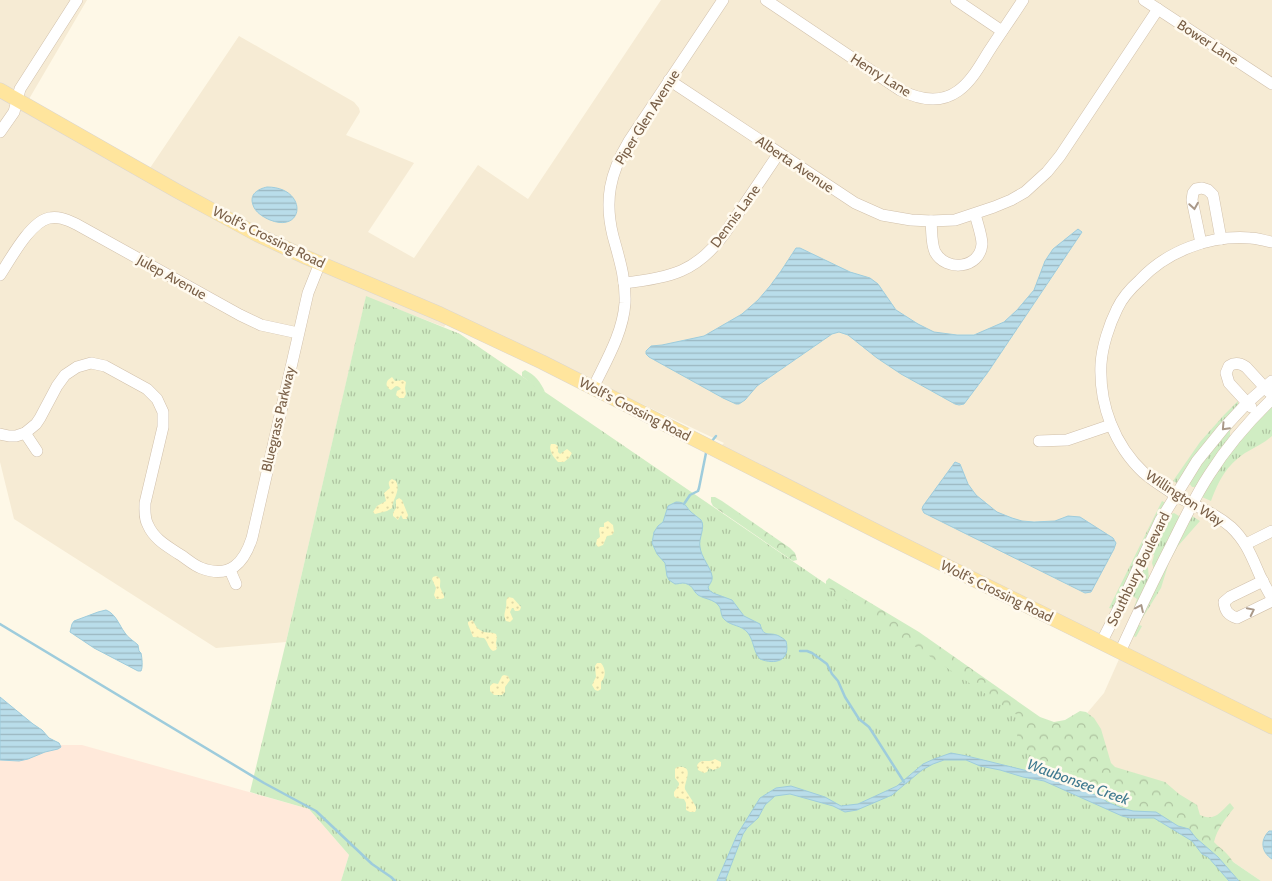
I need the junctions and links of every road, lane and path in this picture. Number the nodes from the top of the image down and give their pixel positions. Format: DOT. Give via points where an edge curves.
graph roads {
  1 [pos="77,0"];
  2 [pos="723,0"];
  3 [pos="766,0"];
  4 [pos="956,0"];
  5 [pos="1023,0"];
  6 [pos="1144,0"];
  7 [pos="1158,9"];
  8 [pos="1002,31"];
  9 [pos="670,80"];
  10 [pos="1271,81"];
  11 [pos="0,90"];
  12 [pos="17,100"];
  13 [pos="0,132"];
  14 [pos="778,153"];
  15 [pos="975,214"];
  16 [pos="931,222"];
  17 [pos="1221,239"];
  18 [pos="1272,242"];
  19 [pos="1201,243"];
  20 [pos="320,263"];
  21 [pos="0,275"];
  22 [pos="624,283"];
  23 [pos="298,333"];
  24 [pos="593,388"];
  25 [pos="1270,391"];
  26 [pos="1247,403"];
  27 [pos="1257,414"];
  28 [pos="1111,425"];
  29 [pos="24,433"];
  30 [pos="0,434"];
  31 [pos="1039,441"];
  32 [pos="37,451"];
  33 [pos="1175,495"];
  34 [pos="1192,504"];
  35 [pos="1272,531"];
  36 [pos="1246,544"];
  37 [pos="230,570"];
  38 [pos="1263,581"];
  39 [pos="236,584"];
  40 [pos="1272,600"];
  41 [pos="1101,643"];
  42 [pos="1120,652"];
  43 [pos="1272,727"];
  1 -- 12 [label="street" via="20,89"];
  2 -- 9 [label="street, Piper Glen Avenue"];
  3 -- 8 [label="street, Henry Lane" via="900,90 919,98 943,98 958,91 971,78"];
  4 -- 8 [label="street"];
  5 -- 8 [label="street, Henry Lane"];
  6 -- 7 [label="street, Bower Lane"];
  7 -- 10 [label="street, Bower Lane"];
  7 -- 15 [label="street, Alberta Avenue" via="1047,172 1025,192"];
  9 -- 14 [label="street, Alberta Avenue"];
  9 -- 22 [label="street, Piper Glen Avenue" via="621,154 613,173 608,202"];
  11 -- 12 [label="main road, Wolf's Crossing Road"];
  12 -- 13 [label="street" via="14,112"];
  12 -- 20 [label="main road, Wolf's Crossing Road" via="238,224"];
  14 -- 16 [label="street, Alberta Avenue" via="855,203 882,215"];
  14 -- 22 [label="street, Dennis Lane" via="726,233 706,256 675,274"];
  15 -- 16 [label="street, Alberta Avenue"];
  15 -- 16 [label="street" via="982,244 971,262 961,266 950,264 936,252"];
  17 -- 18 [label="street, Willington Way" via="1250,238"];
  17 -- 19 [label="street, Willington Way"];
  17 -- 19 [label="street, one-way" via="1213,196 1208,190 1196,188 1192,200"];
  19 -- 28 [label="street, Willington Way" via="1171,256 1148,271 1117,308 1106,336 1101,363 1103,394"];
  20 -- 23 [label="street, Bluegrass Parkway"];
  20 -- 24 [label="main road, Wolf's Crossing Road" via="440,314"];
  21 -- 23 [label="street, Julep Avenue" via="33,227 46,216 62,218 240,315 261,325"];
  22 -- 24 [label="street, Piper Glen Avenue" via="625,305 621,326"];
  23 -- 37 [label="street, Bluegrass Parkway" via="249,549 242,561"];
  24 -- 41 [label="main road, Wolf's Crossing Road"];
  25 -- 26 [label="street, Southbury Boulevard"];
  25 -- 26 [label="street" via="1246,367 1236,363 1229,366 1226,373 1229,383"];
  25 -- 27 [label="street, Southbury Boulevard"];
  26 -- 27 [label="street"];
  26 -- 33 [label="street, Southbury Boulevard, one-way" via="1209,444"];
  27 -- 34 [label="street, Southbury Boulevard" via="1209,474"];
  28 -- 31 [label="street" via="1067,440"];
  28 -- 33 [label="street, Willington Way" via="1134,462"];
  29 -- 30 [label="street" via="16,436"];
  29 -- 32 [label="street"];
  29 -- 37 [label="street" via="40,418 65,375 84,361 105,366 147,389 163,403 162,427 145,502 148,526 158,540 200,568 215,572"];
  33 -- 34 [label="street, Willington Way"];
  33 -- 41 [label="street, Southbury Boulevard"];
  34 -- 36 [label="street, Willington Way" via="1230,526"];
  42 -- 34 [label="street, Southbury Boulevard, one-way"];
  35 -- 36 [label="street"];
  36 -- 38 [label="street, Willington Way"];
  37 -- 39 [label="street"];
  38 -- 40 [label="street, Willington Way"];
  38 -- 40 [label="street, one-way" via="1230,597 1224,602 1225,610 1229,616 1237,618"];
  41 -- 42 [label="main road, Wolf's Crossing Road"];
  42 -- 43 [label="main road, Wolf's Crossing Road"];
}
